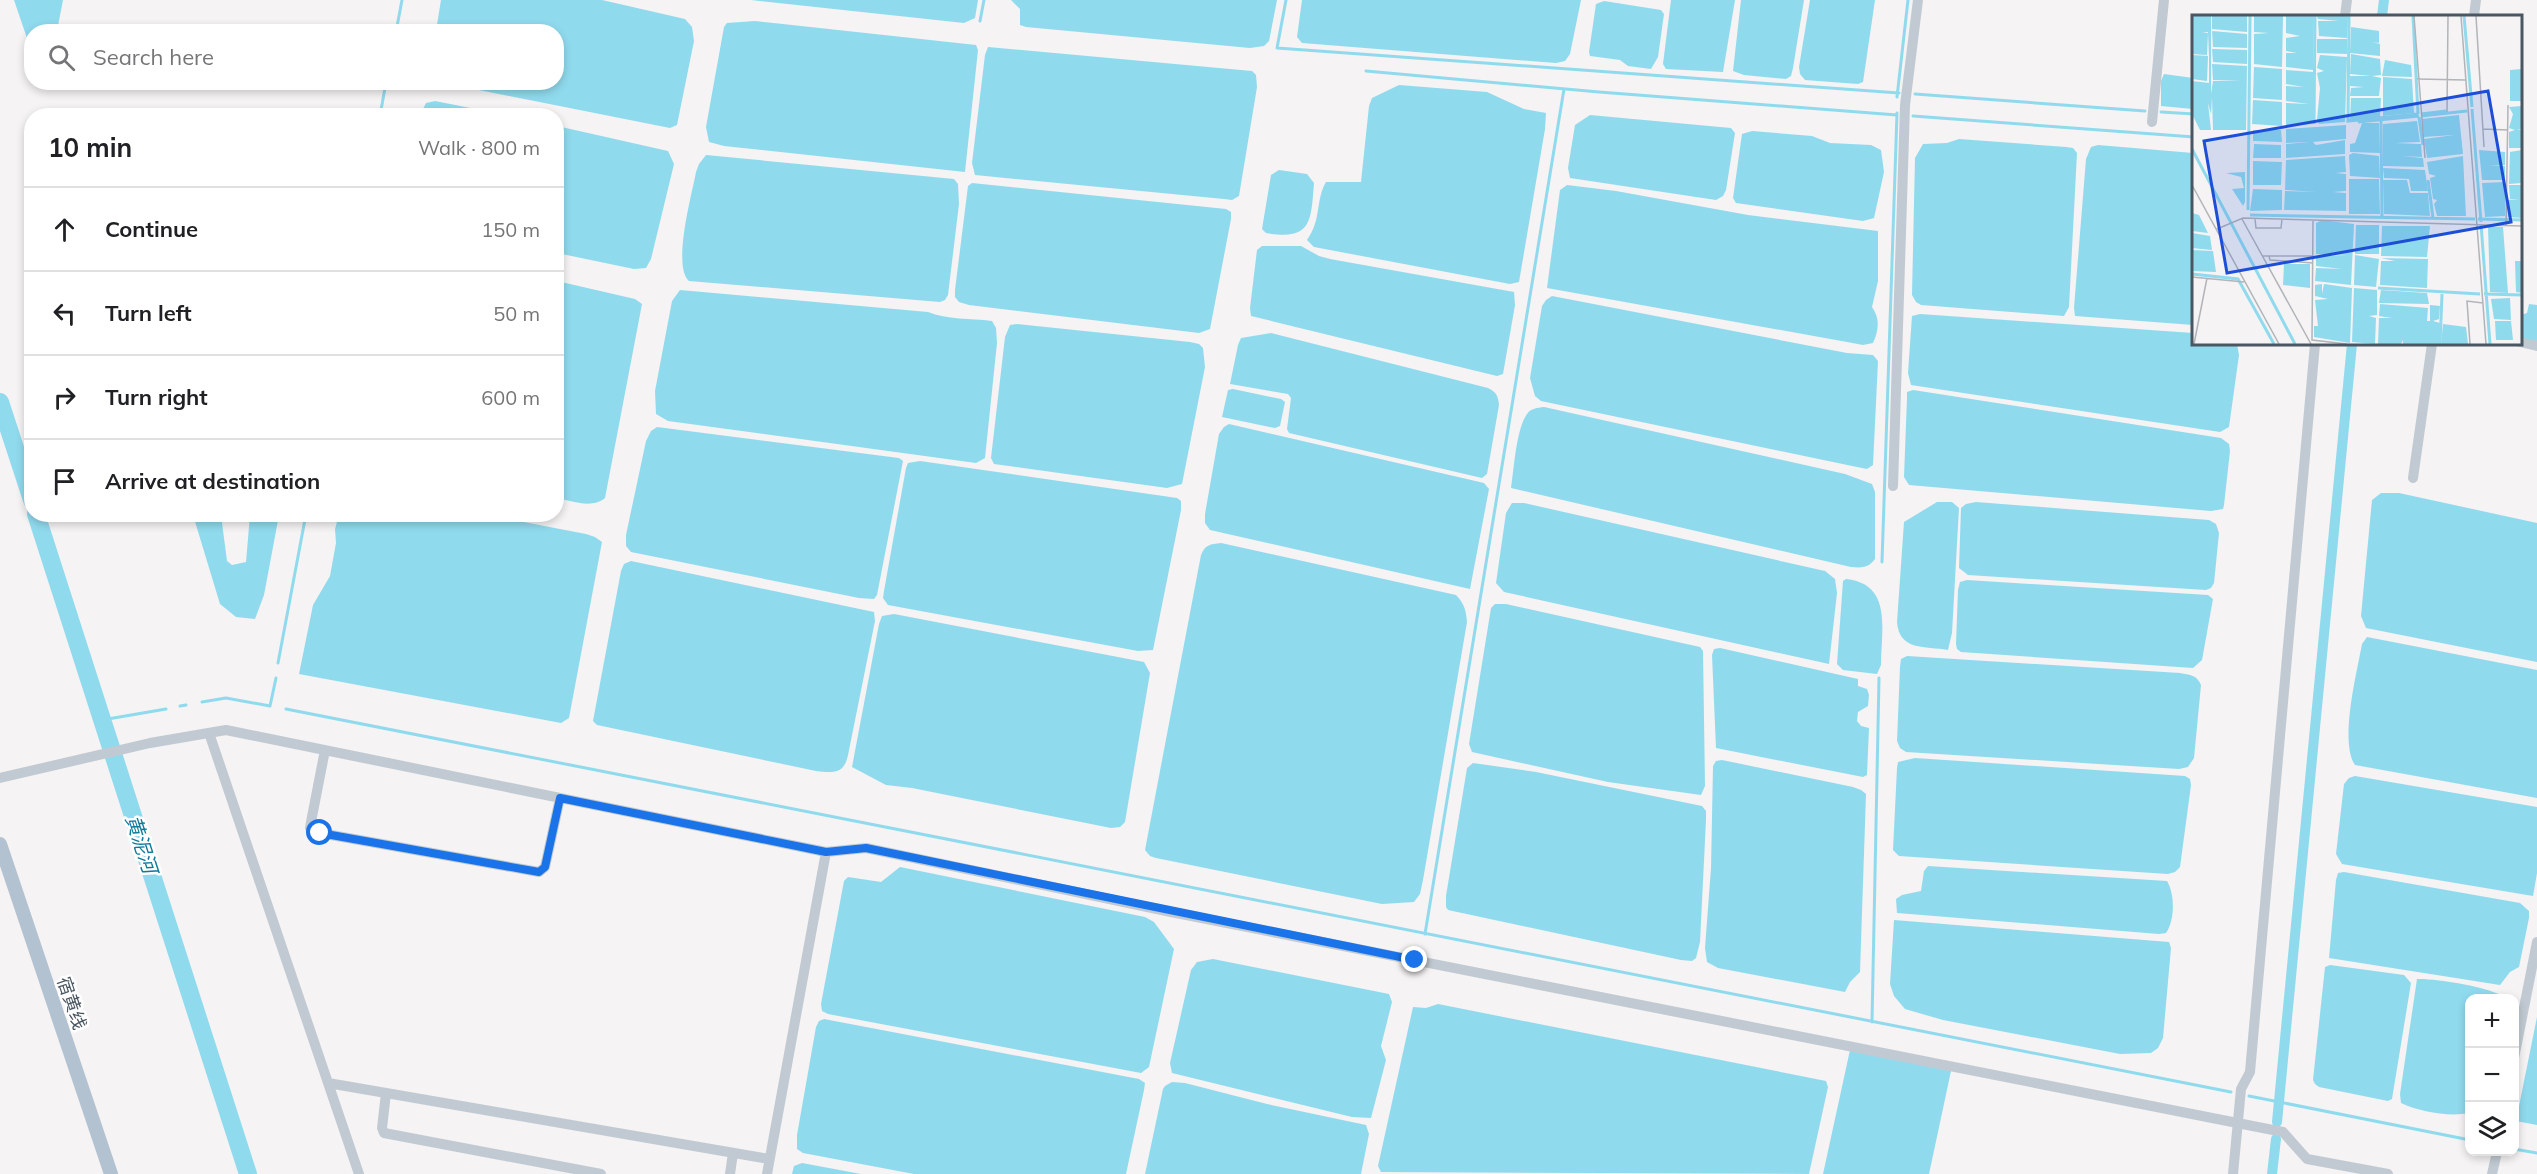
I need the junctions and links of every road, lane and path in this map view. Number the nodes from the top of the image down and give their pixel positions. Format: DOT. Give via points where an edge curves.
graph roads {
  1 [pos="1918,0"];
  2 [pos="2164,0"];
  3 [pos="2347,0"];
  4 [pos="2476,0"];
  5 [pos="2345,15"];
  6 [pos="2474,15"];
  7 [pos="2152,122"];
  8 [pos="2522,342"];
  9 [pos="2315,345"];
  10 [pos="2432,345"];
  11 [pos="2537,346"];
  12 [pos="2413,478"];
  13 [pos="1893,486"];
  14 [pos="209,733"];
  15 [pos="325,750"];
  16 [pos="0,778"];
  17 [pos="560,798"];
  18 [pos="0,844"];
  19 [pos="826,852"];
  20 [pos="2537,942"];
  21 [pos="2516,1048"];
  22 [pos="328,1083"];
  23 [pos="386,1094"];
  24 [pos="2237,1123"];
  25 [pos="733,1153"];
  26 [pos="2496,1156"];
  27 [pos="770,1159"];
  28 [pos="111,1174"];
  29 [pos="359,1174"];
  30 [pos="600,1174"];
  31 [pos="730,1174"];
  32 [pos="767,1174"];
  33 [pos="2233,1174"];
  34 [pos="2388,1174"];
  35 [pos="2492,1174"];
  1 -- 13 [label="street" via="1905,105"];
  2 -- 7 [label="street"];
  3 -- 5 [label="street"];
  4 -- 6 [label="street"];
  8 -- 11 [label="street"];
  9 -- 24 [label="street" via="2250,1072 2241,1089"];
  10 -- 12 [label="street"];
  14 -- 15 [label="street" via="226,730"];
  14 -- 16 [label="street"];
  14 -- 22 [label="street"];
  15 -- 17 [label="street"];
  15 -- 17 [label="street" via="310,822 310,828 320,833 539,872 545,867"];
  17 -- 19 [label="street"];
  18 -- 28 [label="main road, 宿黄线"];
  19 -- 24 [label="street" via="866,848"];
  19 -- 27 [label="street"];
  20 -- 21 [label="street"];
  22 -- 23 [label="street"];
  22 -- 29 [label="street"];
  23 -- 25 [label="street"];
  23 -- 30 [label="street" via="384,1133"];
  24 -- 33 [label="street"];
  24 -- 34 [label="street" via="2283,1132 2307,1159"];
  25 -- 27 [label="street"];
  25 -- 31 [label="street"];
  26 -- 35 [label="street"];
  27 -- 32 [label="street"];
}
